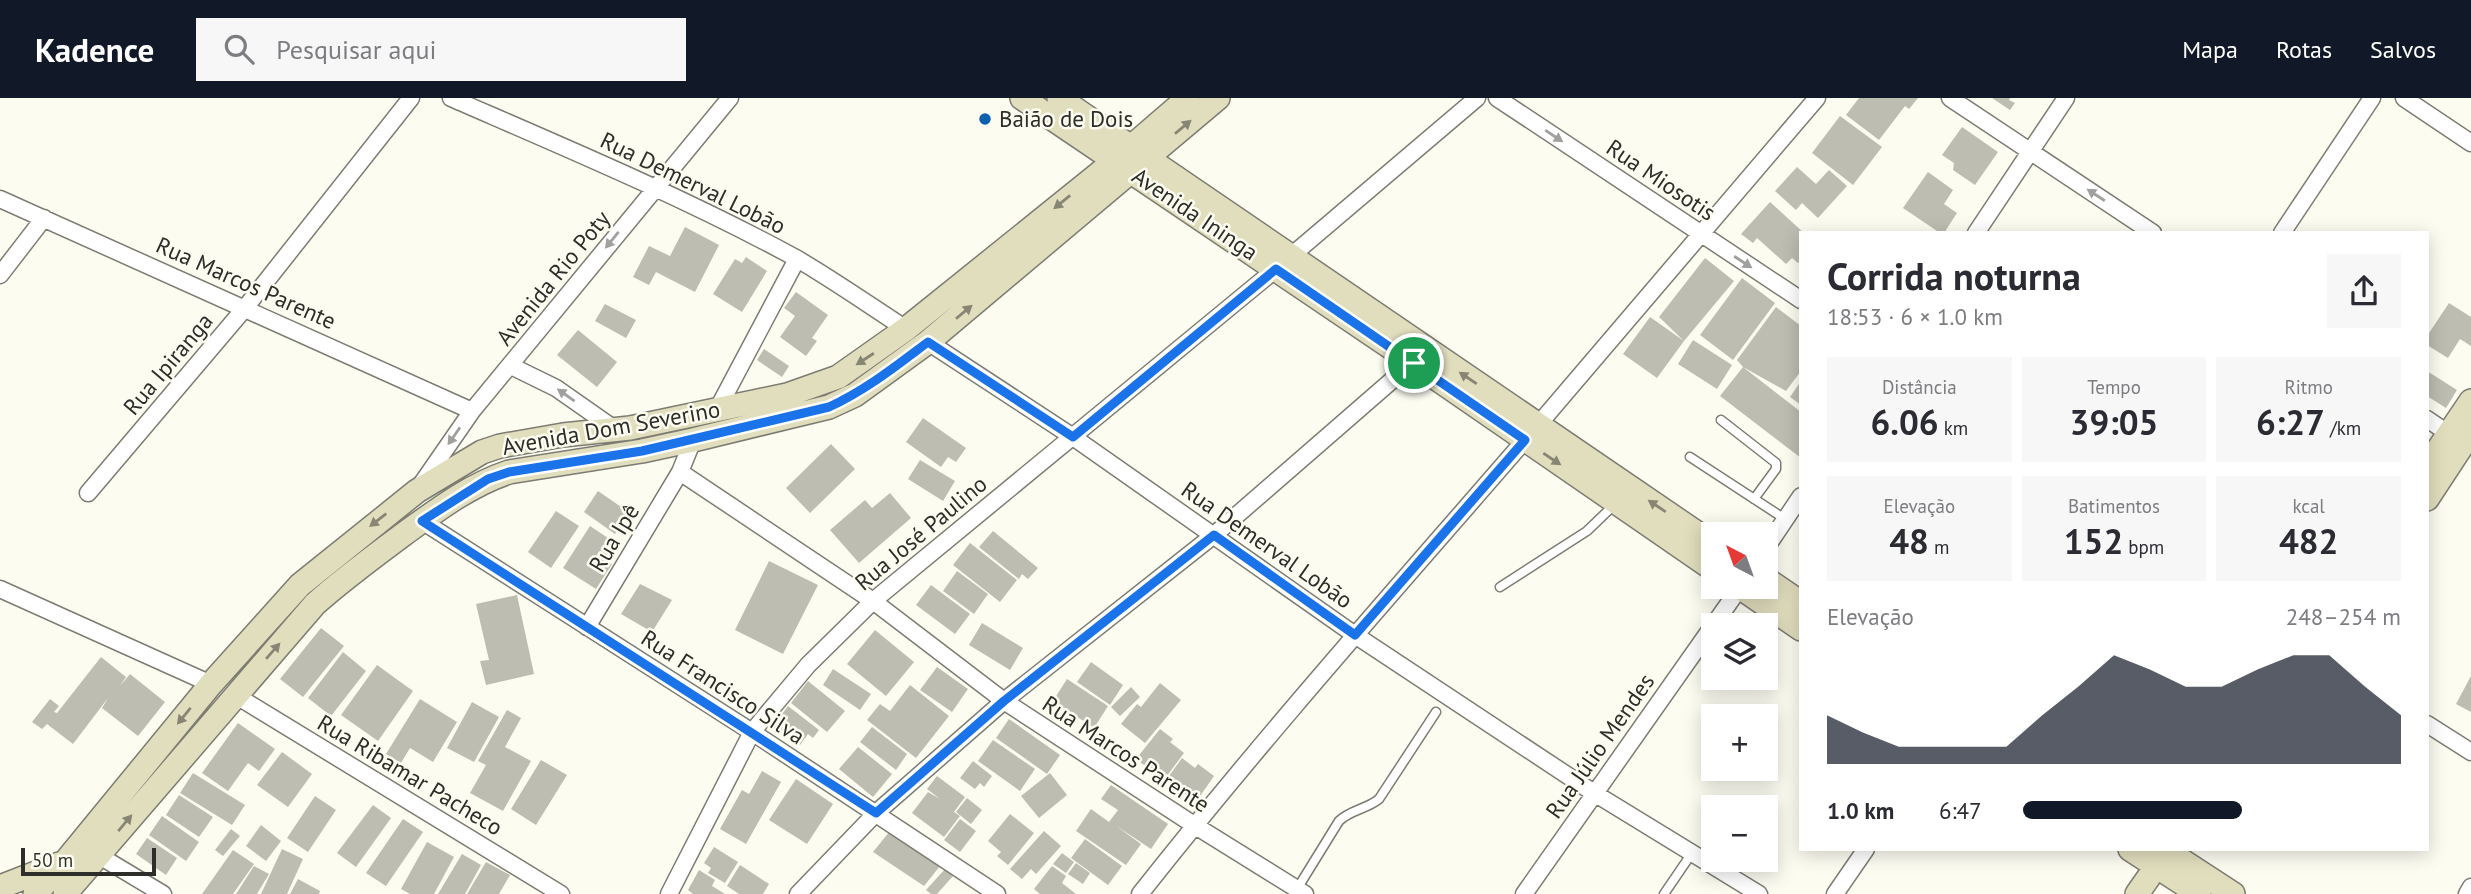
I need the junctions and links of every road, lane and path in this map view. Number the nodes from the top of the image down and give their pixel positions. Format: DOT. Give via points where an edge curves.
graph roads {
  1 [pos="411,98"];
  2 [pos="451,98"];
  3 [pos="730,98"];
  4 [pos="1022,98"];
  5 [pos="1059,98"];
  6 [pos="1188,98"];
  7 [pos="1218,98"];
  8 [pos="1477,98"];
  9 [pos="1497,98"];
  10 [pos="1817,98"];
  11 [pos="1950,98"];
  12 [pos="2066,98"];
  13 [pos="2372,98"];
  14 [pos="2404,98"];
  15 [pos="2471,143"];
  16 [pos="2030,152"];
  17 [pos="1132,158"];
  18 [pos="655,187"];
  19 [pos="0,199"];
  20 [pos="44,218"];
  21 [pos="1977,231"];
  22 [pos="2150,231"];
  23 [pos="2283,231"];
  24 [pos="1700,233"];
  25 [pos="797,259"];
  26 [pos="1283,262"];
  27 [pos="0,275"];
  28 [pos="1799,299"];
  29 [pos="245,308"];
  30 [pos="906,329"];
  31 [pos="928,342"];
  32 [pos="1420,356"];
  33 [pos="511,366"];
  34 [pos="2471,401"];
  35 [pos="717,410"];
  36 [pos="472,411"];
  37 [pos="1721,420"];
  38 [pos="2429,420"];
  39 [pos="617,430"];
  40 [pos="1532,433"];
  41 [pos="1073,437"];
  42 [pos="694,440"];
  43 [pos="2463,440"];
  44 [pos="1690,457"];
  45 [pos="2429,465"];
  46 [pos="680,472"];
  47 [pos="417,491"];
  48 [pos="88,494"];
  49 [pos="2429,496"];
  50 [pos="1754,499"];
  51 [pos="1799,499"];
  52 [pos="1617,503"];
  53 [pos="1785,519"];
  54 [pos="422,521"];
  55 [pos="1778,530"];
  56 [pos="1214,535"];
  57 [pos="1701,537"];
  58 [pos="1701,561"];
  59 [pos="1500,587"];
  60 [pos="1778,587"];
  61 [pos="0,589"];
  62 [pos="1731,599"];
  63 [pos="1757,599"];
  64 [pos="873,601"];
  65 [pos="1799,602"];
  66 [pos="587,627"];
  67 [pos="1799,628"];
  68 [pos="1355,635"];
  69 [pos="211,684"];
  70 [pos="235,695"];
  71 [pos="1004,701"];
  72 [pos="1436,712"];
  73 [pos="2429,725"];
  74 [pos="752,732"];
  75 [pos="2471,752"];
  76 [pos="1594,793"];
  77 [pos="876,813"];
  78 [pos="1195,825"];
  79 [pos="1865,851"];
  80 [pos="2136,851"];
  81 [pos="1692,853"];
  82 [pos="98,855"];
  83 [pos="65,862"];
  84 [pos="2171,862"];
  85 [pos="0,887"];
  86 [pos="2471,887"];
  87 [pos="1301,892"];
  88 [pos="66,893"];
  89 [pos="35,894"];
  90 [pos="163,894"];
  91 [pos="561,894"];
  92 [pos="669,894"];
  93 [pos="798,894"];
  94 [pos="997,894"];
  95 [pos="1140,894"];
  96 [pos="1524,894"];
  97 [pos="1664,894"];
  98 [pos="1759,894"];
  99 [pos="1835,894"];
  100 [pos="2137,894"];
  101 [pos="2199,894"];
  102 [pos="2233,894"];
  103 [pos="2467,894"];
  1 -- 29 [label="street, Rua Ipiranga"];
  2 -- 18 [label="street, Rua Demerval Lobão"];
  3 -- 18 [label="street, Avenida Rio Poty"];
  4 -- 17 [label="main road, Avenida Ininga"];
  5 -- 17 [label="main road, Avenida Ininga"];
  6 -- 17 [label="main road, Avenida Dom Severino"];
  17 -- 7 [label="main road, Avenida Dom Severino, one-way"];
  8 -- 26 [label="street, Rua José Paulino"];
  9 -- 24 [label="street, Rua Miosotis, one-way"];
  10 -- 24 [label="street"];
  11 -- 16 [label="street"];
  12 -- 16 [label="street"];
  13 -- 23 [label="street"];
  14 -- 15 [label="street"];
  16 -- 21 [label="street"];
  22 -- 16 [label="street, one-way"];
  17 -- 26 [label="main road, Avenida Ininga"];
  17 -- 30 [label="main road, Avenida Dom Severino, one-way"];
  31 -- 17 [label="main road, Avenida Dom Severino, one-way"];
  18 -- 25 [label="street, Rua Demerval Lobão"];
  18 -- 33 [label="street, Avenida Rio Poty, one-way"];
  19 -- 20 [label="street, Rua Marcos Parente"];
  20 -- 27 [label="street"];
  20 -- 29 [label="street, Rua Marcos Parente"];
  24 -- 28 [label="street, Rua Miosotis, one-way"];
  24 -- 40 [label="street"];
  25 -- 30 [label="street, Rua Demerval Lobão"];
  25 -- 35 [label="street"];
  26 -- 32 [label="main road, Avenida Ininga"];
  26 -- 41 [label="street, Rua José Paulino"];
  29 -- 36 [label="street, Rua Marcos Parente"];
  29 -- 48 [label="street, Rua Ipiranga"];
  30 -- 35 [label="main road, Avenida Dom Severino, one-way" via="838,377 787,395"];
  31 -- 41 [label="street, Rua Demerval Lobão"];
  31 -- 42 [label="main road, Avenida Dom Severino" via="866,388 829,407"];
  32 -- 40 [label="main road, Avenida Ininga"];
  32 -- 56 [label="street"];
  33 -- 36 [label="street, Avenida Rio Poty"];
  39 -- 33 [label="street, one-way" via="556,388"];
  34 -- 43 [label="main road"];
  35 -- 39 [label="main road, Avenida Dom Severino"];
  36 -- 47 [label="street, Avenida Rio Poty, one-way"];
  37 -- 50 [label="lane" via="1776,463"];
  38 -- 43 [label="street"];
  39 -- 47 [label="main road, Avenida Dom Severino" via="499,446"];
  40 -- 52 [label="main road, Avenida Ininga, one-way"];
  57 -- 40 [label="main road, Avenida Ininga, one-way"];
  40 -- 68 [label="street"];
  41 -- 56 [label="street, Rua Demerval Lobão"];
  41 -- 64 [label="street, Rua José Paulino"];
  42 -- 46 [label="street"];
  42 -- 54 [label="main road, Avenida Dom Severino" via="509,472 488,479"];
  43 -- 45 [label="main road"];
  43 -- 49 [label="main road"];
  44 -- 50 [label="lane"];
  46 -- 64 [label="street, Rua Marcos Parente"];
  46 -- 66 [label="street, Rua Ipê"];
  47 -- 69 [label="main road, Avenida Dom Severino, one-way" via="300,585"];
  50 -- 53 [label="lane"];
  51 -- 53 [label="street"];
  52 -- 58 [label="main road, Avenida Ininga"];
  52 -- 59 [label="lane" via="1587,531"];
  53 -- 55 [label="street"];
  54 -- 66 [label="street, Rua Francisco Silva"];
  70 -- 54 [label="main road, Avenida Dom Severino, one-way" via="315,604"];
  56 -- 68 [label="street, Rua Demerval Lobão"];
  56 -- 71 [label="street"];
  60 -- 65 [label="main road"];
  61 -- 69 [label="street"];
  62 -- 76 [label="street, Rua Júlio Mendes"];
  63 -- 67 [label="main road"];
  64 -- 71 [label="street, Rua Marcos Parente"];
  64 -- 74 [label="street, Rua José Paulino" via="808,665"];
  66 -- 74 [label="street, Rua Francisco Silva"];
  68 -- 76 [label="street, Rua Demerval Lobão"];
  68 -- 78 [label="street"];
  69 -- 83 [label="main road, Avenida Dom Severino, one-way"];
  82 -- 70 [label="main road, Avenida Dom Severino, one-way"];
  70 -- 91 [label="street, Rua Ribamar Pacheco"];
  71 -- 77 [label="street"];
  71 -- 78 [label="street, Rua Marcos Parente"];
  72 -- 87 [label="lane" via="1379,799 1339,821"];
  73 -- 75 [label="street"];
  74 -- 77 [label="street, Rua Francisco Silva"];
  74 -- 92 [label="street, Rua José Paulino"];
  76 -- 81 [label="street, Rua Demerval Lobão"];
  76 -- 96 [label="street, Rua Júlio Mendes"];
  77 -- 93 [label="street"];
  77 -- 94 [label="street, Rua Francisco Silva"];
  78 -- 87 [label="street, Rua Marcos Parente"];
  78 -- 95 [label="street"];
  79 -- 99 [label="street"];
  80 -- 84 [label="main road"];
  81 -- 97 [label="lane"];
  81 -- 98 [label="street, Rua Demerval Lobão"];
  82 -- 88 [label="main road, Avenida Dom Severino"];
  82 -- 90 [label="street"];
  83 -- 85 [label="main road"];
  83 -- 89 [label="main road, Avenida Dom Severino"];
  84 -- 100 [label="main road"];
  84 -- 101 [label="main road"];
  84 -- 102 [label="main road"];
  86 -- 103 [label="street"];
}
